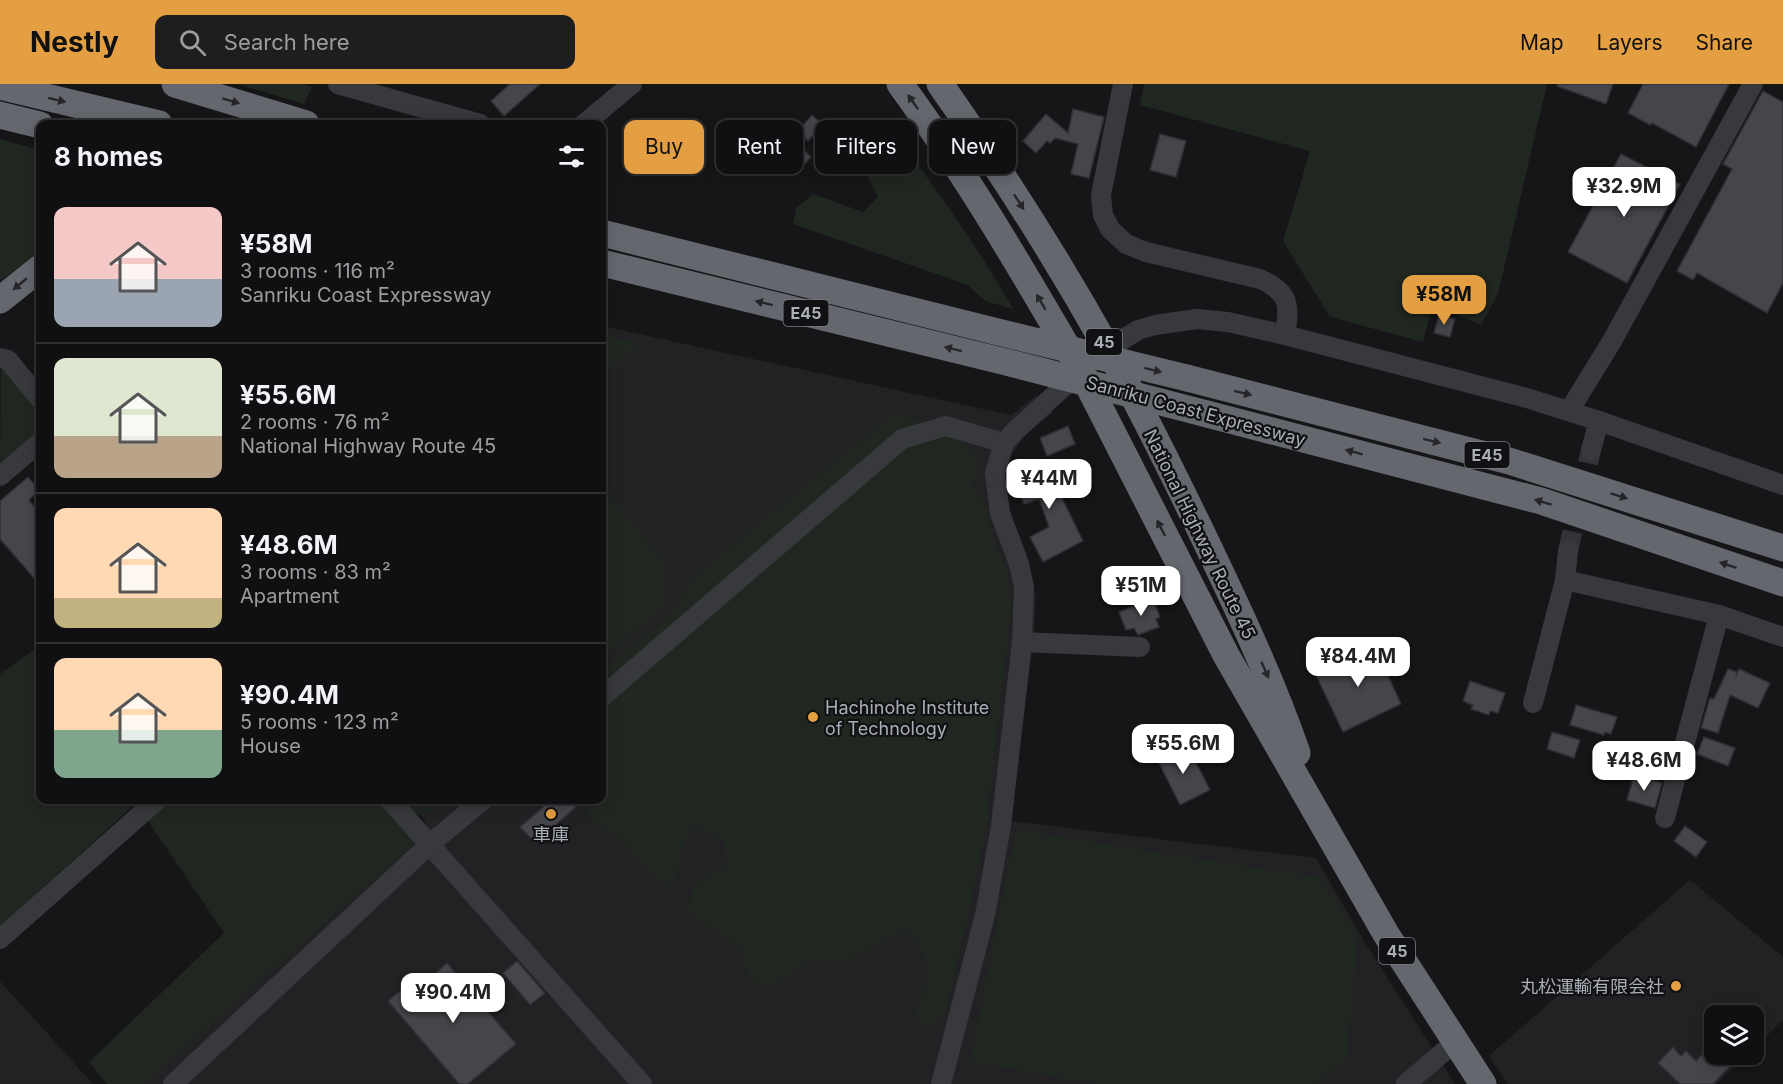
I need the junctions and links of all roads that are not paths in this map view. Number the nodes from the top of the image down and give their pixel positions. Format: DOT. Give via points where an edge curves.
graph roads {
  1 [pos="175,84"];
  2 [pos="338,84"];
  3 [pos="632,84"];
  4 [pos="900,84"];
  5 [pos="940,84"];
  6 [pos="1123,84"];
  7 [pos="1753,84"];
  8 [pos="0,86"];
  9 [pos="0,115"];
  10 [pos="421,116"];
  11 [pos="142,120"];
  12 [pos="293,120"];
  13 [pos="450,120"];
  14 [pos="589,120"];
  15 [pos="36,124"];
  16 [pos="606,215"];
  17 [pos="606,234"];
  18 [pos="606,265"];
  19 [pos="36,271"];
  20 [pos="606,273"];
  21 [pos="688,285"];
  22 [pos="0,300"];
  23 [pos="886,302"];
  24 [pos="1285,334"];
  25 [pos="1108,349"];
  26 [pos="0,358"];
  27 [pos="1081,371"];
  28 [pos="36,394"];
  29 [pos="1569,411"];
  30 [pos="1599,421"];
  31 [pos="1004,443"];
  32 [pos="36,445"];
  33 [pos="1591,450"];
  34 [pos="0,476"];
  35 [pos="1783,485"];
  36 [pos="1783,548"];
  37 [pos="1568,551"];
  38 [pos="1565,580"];
  39 [pos="1783,584"];
  40 [pos="1719,615"];
  41 [pos="1783,637"];
  42 [pos="1022,642"];
  43 [pos="1140,647"];
  44 [pos="606,695"];
  45 [pos="1533,703"];
  46 [pos="152,804"];
  47 [pos="394,804"];
  48 [pos="478,804"];
  49 [pos="1319,814"];
  50 [pos="1665,818"];
  51 [pos="430,844"];
  52 [pos="0,939"];
  53 [pos="1456,1041"];
  54 [pos="173,1084"];
  55 [pos="642,1084"];
  56 [pos="941,1084"];
  57 [pos="1406,1084"];
  58 [pos="1483,1084"];
  1 -- 12 [label="highway, one-way"];
  2 -- 10 [label="street"];
  3 -- 14 [label="street"];
  27 -- 4 [label="highway, National Highway Route 45 / 45, one-way" via="986,210"];
  5 -- 25 [label="highway, National Highway Route 45 / 45, one-way" via="1043,238"];
  6 -- 24 [label="street" via="1101,195 1103,215 1110,230 1126,244 1146,252 1260,279 1277,287 1287,303"];
  7 -- 29 [label="street" via="1612,341"];
  8 -- 11 [label="highway, one-way"];
  9 -- 15 [label="highway"];
  10 -- 13 [label="street"];
  16 -- 23 [label="highway"];
  17 -- 23 [label="highway, Sanriku Coast Expressway / E45"];
  18 -- 21 [label="highway, Sanriku Coast Expressway / E45"];
  19 -- 22 [label="highway, one-way"];
  20 -- 21 [label="highway"];
  39 -- 21 [label="highway, Sanriku Coast Expressway / E45, one-way, bridge" via="1541,501 1010,363"];
  23 -- 36 [label="highway, Sanriku Coast Expressway / E45, one-way, bridge" via="1509,461"];
  24 -- 25 [label="street" via="1197,319 1138,330"];
  24 -- 29 [label="street"];
  25 -- 27 [label="street"];
  25 -- 49 [label="highway, National Highway Route 45 / 45, one-way" via="1242,616 1282,708"];
  26 -- 28 [label="street" via="8,360"];
  27 -- 31 [label="street"];
  49 -- 27 [label="highway, National Highway Route 45 / 45, one-way" via="1226,655"];
  29 -- 30 [label="street"];
  30 -- 33 [label="street"];
  30 -- 35 [label="street"];
  31 -- 42 [label="street" via="995,473 999,513 1024,587"];
  31 -- 44 [label="street" via="946,426 902,439"];
  32 -- 34 [label="street"];
  37 -- 38 [label="street"];
  38 -- 40 [label="street"];
  38 -- 45 [label="street"];
  40 -- 41 [label="street"];
  40 -- 50 [label="street"];
  42 -- 43 [label="street"];
  42 -- 56 [label="street" via="1001,826 985,915"];
  46 -- 52 [label="street"];
  47 -- 51 [label="street"];
  48 -- 51 [label="street"];
  49 -- 53 [label="highway, National Highway Route 45 / 45" via="1386,934"];
  51 -- 54 [label="street"];
  51 -- 55 [label="street"];
  53 -- 57 [label="street"];
  53 -- 58 [label="highway, National Highway Route 45 / 45"];
}
